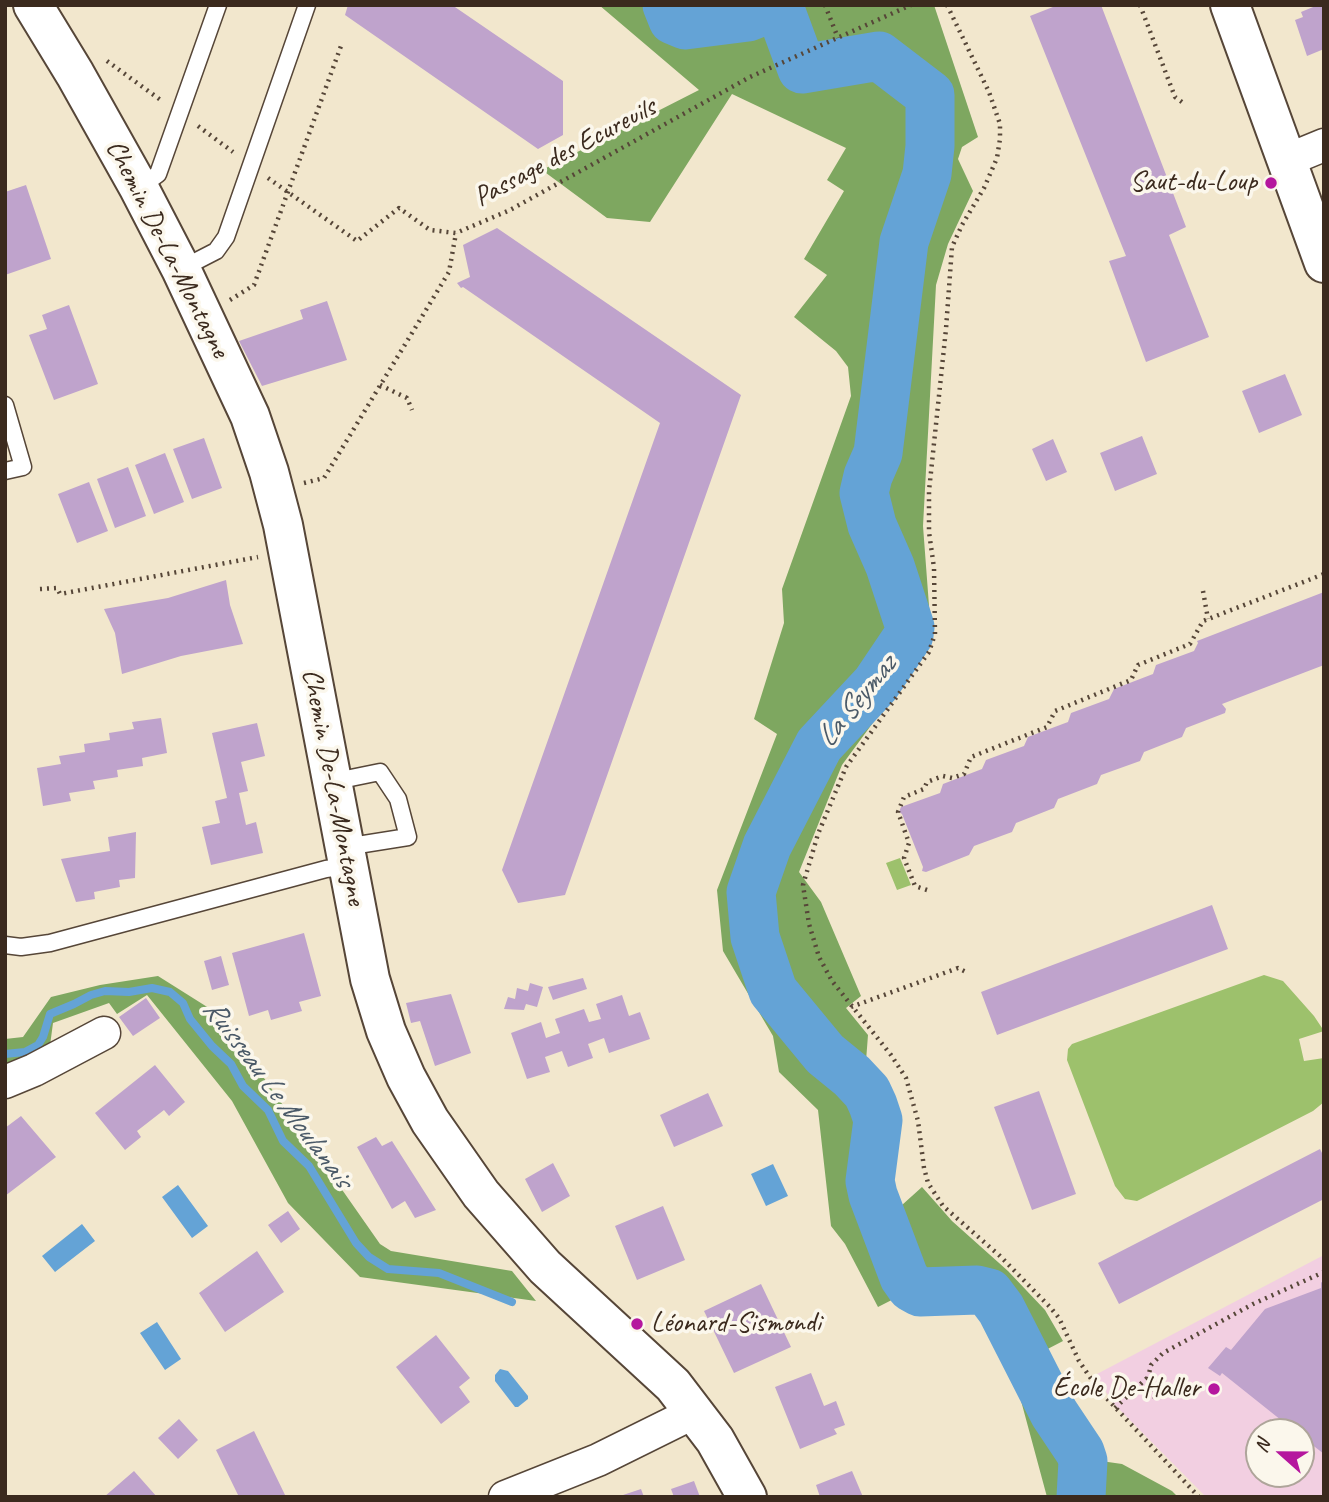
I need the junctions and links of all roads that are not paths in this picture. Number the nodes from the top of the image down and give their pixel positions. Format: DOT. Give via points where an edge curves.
graph roads {
  1 [pos="33,5"];
  2 [pos="218,5"];
  3 [pos="307,5"];
  4 [pos="1230,5"];
  5 [pos="1324,145"];
  6 [pos="1285,161"];
  7 [pos="139,188"];
  8 [pos="1324,263"];
  9 [pos="181,270"];
  10 [pos="5,405"];
  11 [pos="5,471"];
  12 [pos="331,782"];
  13 [pos="346,857"];
  14 [pos="5,945"];
  15 [pos="104,1033"];
  16 [pos="5,1082"];
  17 [pos="695,1412"];
  18 [pos="505,1497"];
  19 [pos="747,1497"];
  1 -- 7 [label="street, Chemin De-La-Montagne"];
  2 -- 7 [label="lane" via="158,174"];
  3 -- 9 [label="lane" via="226,237 216,251"];
  4 -- 6 [label="street"];
  5 -- 6 [label="street"];
  6 -- 8 [label="street"];
  7 -- 9 [label="street, Chemin De-La-Montagne"];
  9 -- 12 [label="street, Chemin De-La-Montagne" via="250,416 269,472"];
  10 -- 11 [label="lane" via="23,467"];
  12 -- 13 [label="street, Chemin De-La-Montagne"];
  12 -- 13 [label="lane" via="380,772 398,799 408,837"];
  13 -- 14 [label="lane" via="326,869 50,943"];
  13 -- 17 [label="street, Chemin De-La-Montagne" via="370,979 386,1031 430,1121 518,1238 652,1364"];
  15 -- 16 [label="street"];
  17 -- 18 [label="street" via="598,1460"];
  17 -- 19 [label="street, Chemin De-La-Montagne"];
}
